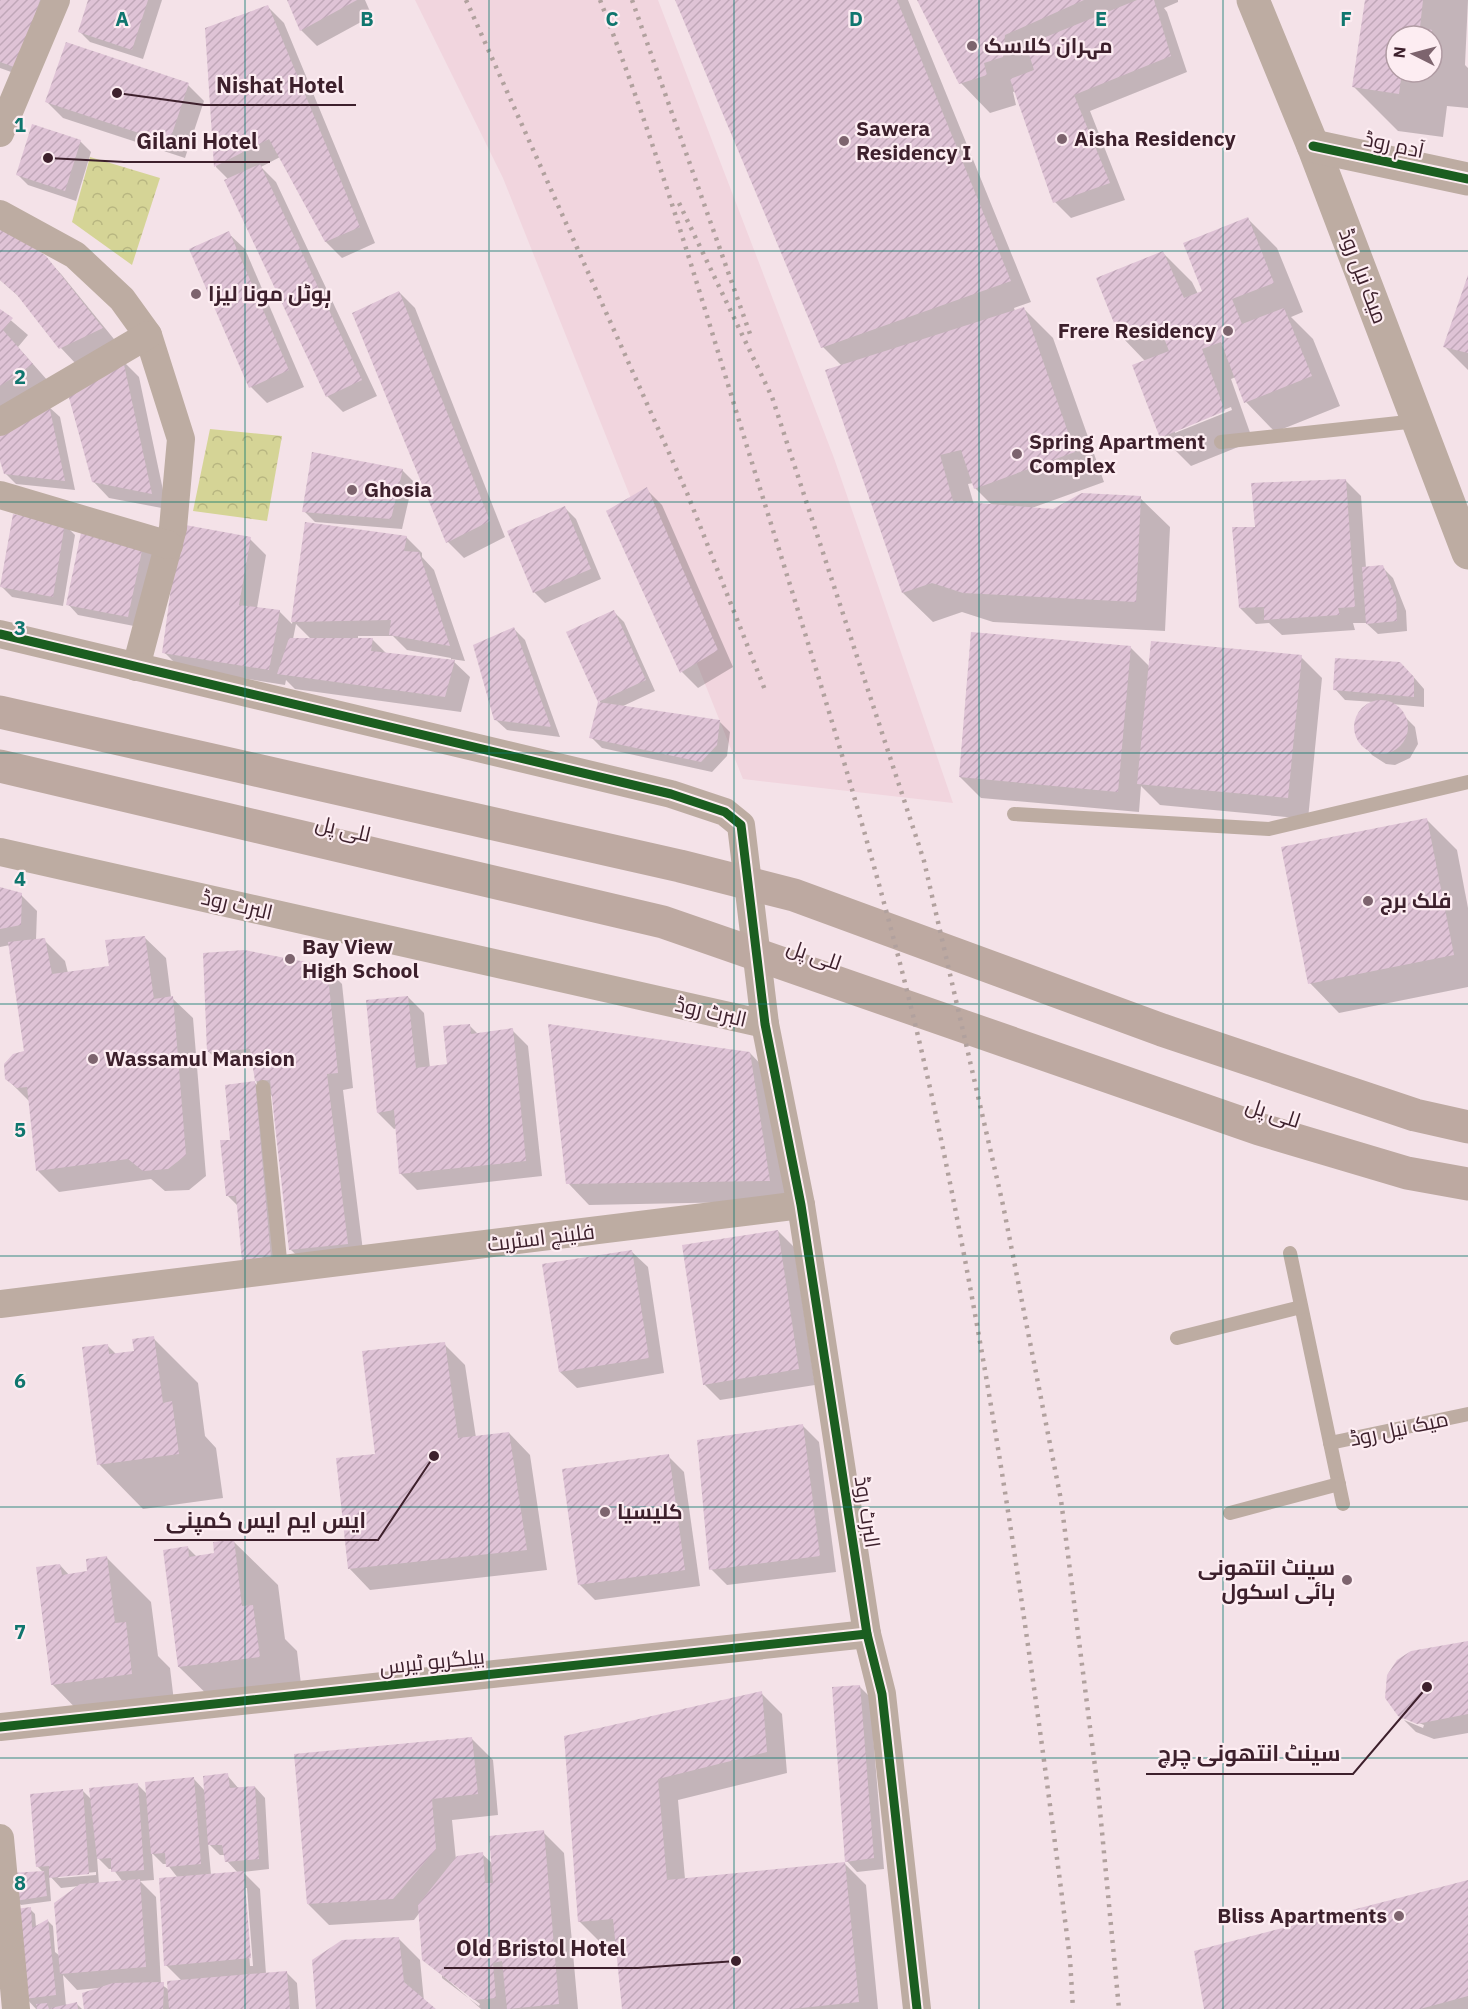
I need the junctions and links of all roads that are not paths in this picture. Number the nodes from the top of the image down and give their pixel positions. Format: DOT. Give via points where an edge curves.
graph roads {
  1 [pos="56,0"];
  2 [pos="1252,0"];
  3 [pos="0,133"];
  4 [pos="1313,146"];
  5 [pos="1468,180"];
  6 [pos="0,214"];
  7 [pos="148,335"];
  8 [pos="1419,421"];
  9 [pos="0,422"];
  10 [pos="1221,442"];
  11 [pos="0,495"];
  12 [pos="169,545"];
  13 [pos="1468,553"];
  14 [pos="0,634"];
  15 [pos="136,667"];
  16 [pos="0,712"];
  17 [pos="0,766"];
  18 [pos="1468,782"];
  19 [pos="1014,814"];
  20 [pos="0,852"];
  21 [pos="765,1024"];
  22 [pos="263,1087"];
  23 [pos="1468,1127"];
  24 [pos="1468,1184"];
  25 [pos="801,1206"];
  26 [pos="1290,1254"];
  27 [pos="281,1270"];
  28 [pos="0,1304"];
  29 [pos="1301,1307"];
  30 [pos="1176,1338"];
  31 [pos="1468,1414"];
  32 [pos="1330,1443"];
  33 [pos="1339,1484"];
  34 [pos="1343,1504"];
  35 [pos="1230,1513"];
  36 [pos="867,1634"];
  37 [pos="0,1727"];
  38 [pos="0,1838"];
  39 [pos="16,2009"];
  40 [pos="917,2009"];
  1 -- 3 [label="street"];
  2 -- 4 [label="street, میک نیل روڈ"];
  4 -- 5 [label="street, آدم روڈ"];
  4 -- 8 [label="street, میک نیل روڈ"];
  6 -- 7 [label="street" via="75,255 122,299"];
  7 -- 9 [label="street"];
  7 -- 12 [label="street" via="181,439"];
  8 -- 10 [label="lane"];
  8 -- 13 [label="street, میک نیل روڈ"];
  11 -- 12 [label="street"];
  12 -- 15 [label="street"];
  14 -- 15 [label="street"];
  15 -- 21 [label="street" via="671,794 725,812 741,825"];
  16 -- 23 [label="main road, للی پل" via="794,895 1162,1030 1415,1115"];
  17 -- 24 [label="main road, للی پل" via="663,922 1259,1129 1407,1173"];
  18 -- 19 [label="lane" via="1269,829"];
  20 -- 21 [label="street, البرٹ روڈ"];
  21 -- 25 [label="street, البرٹ روڈ"];
  22 -- 27 [label="lane"];
  25 -- 27 [label="street, فلینچ اسٹریٹ"];
  25 -- 36 [label="street, البرٹ روڈ"];
  26 -- 29 [label="lane, میک نیل روڈ"];
  27 -- 28 [label="street, فلینچ اسٹریٹ"];
  29 -- 30 [label="lane"];
  29 -- 32 [label="lane, میک نیل روڈ"];
  31 -- 32 [label="lane, میک نیل روڈ"];
  32 -- 33 [label="lane, میک نیل روڈ"];
  33 -- 34 [label="lane, میک نیل روڈ"];
  33 -- 35 [label="lane"];
  36 -- 37 [label="street, بیلگریو ٹیرس"];
  36 -- 40 [label="street, البرٹ روڈ" via="882,1695"];
  38 -- 39 [label="street"];
}
